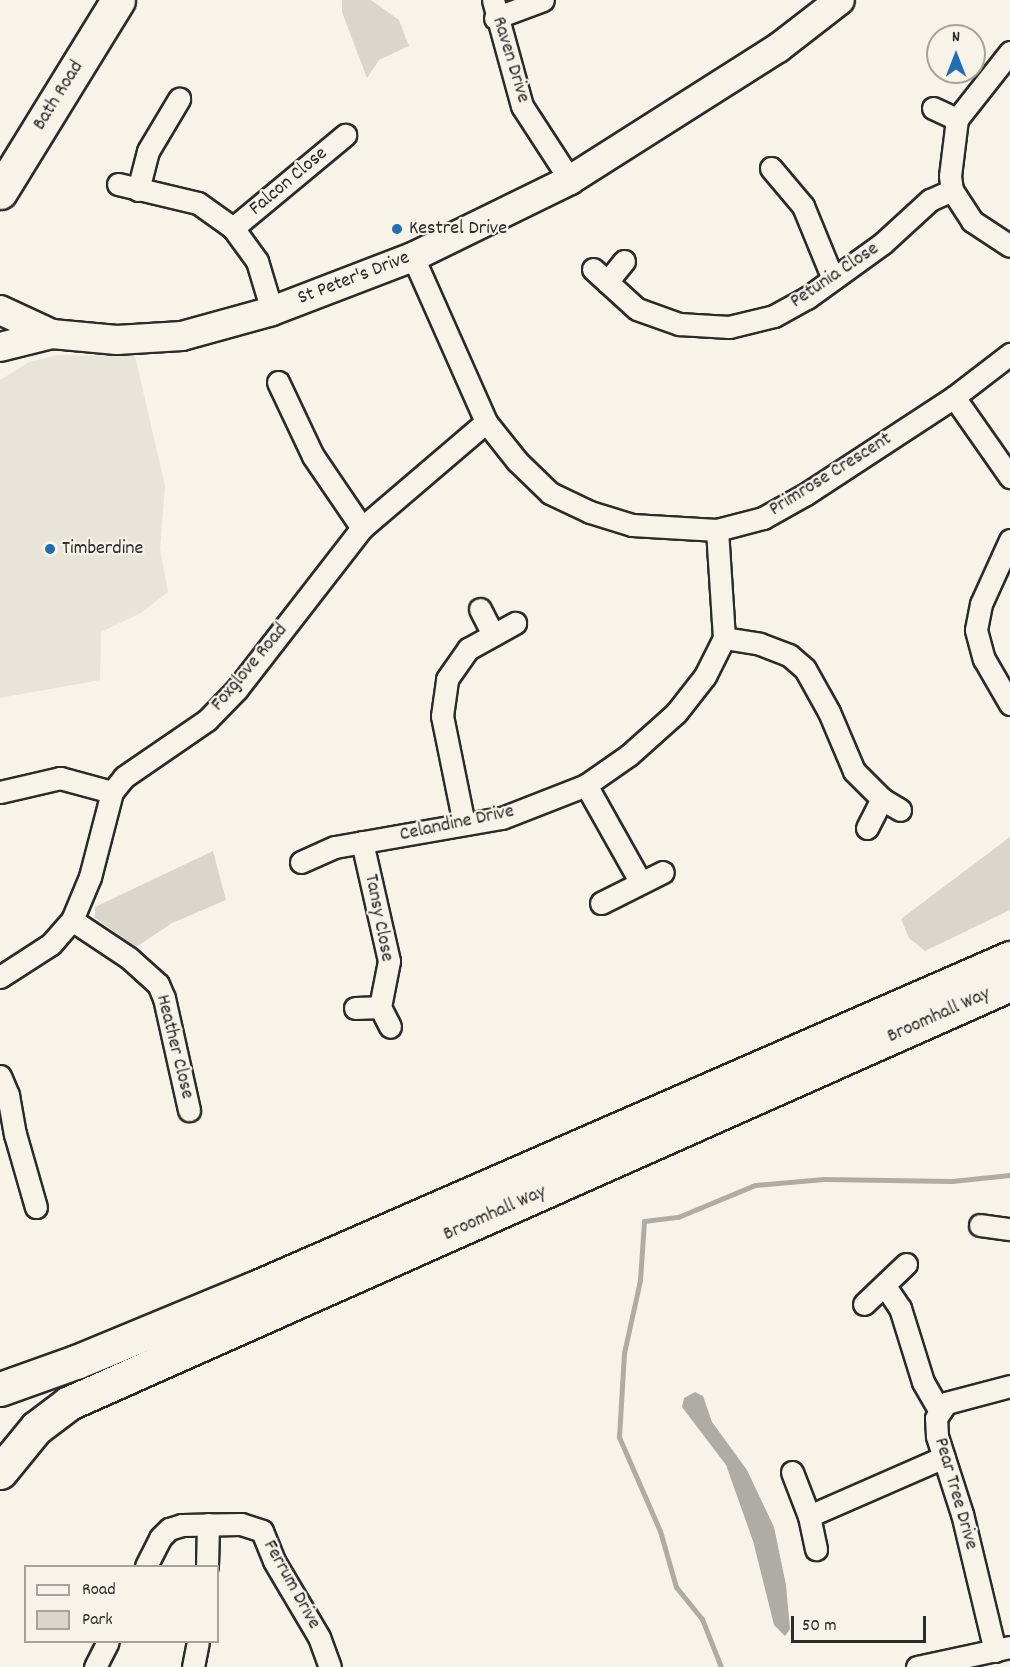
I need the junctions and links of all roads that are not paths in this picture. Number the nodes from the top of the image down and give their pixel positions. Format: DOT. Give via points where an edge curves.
graph roads {
  1 [pos="118,0"];
  2 [pos="543,0"];
  3 [pos="840,0"];
  4 [pos="494,9"];
  5 [pos="1010,52"];
  6 [pos="179,99"];
  7 [pos="933,108"];
  8 [pos="957,119"];
  9 [pos="345,135"];
  10 [pos="771,168"];
  11 [pos="570,180"];
  12 [pos="952,190"];
  13 [pos="0,192"];
  14 [pos="233,228"];
  15 [pos="1010,246"];
  16 [pos="413,257"];
  17 [pos="624,261"];
  18 [pos="833,279"];
  19 [pos="0,310"];
  20 [pos="272,311"];
  21 [pos="52,334"];
  22 [pos="0,347"];
  23 [pos="1010,354"];
  24 [pos="278,382"];
  25 [pos="954,397"];
  26 [pos="486,422"];
  27 [pos="1010,477"];
  28 [pos="362,528"];
  29 [pos="717,530"];
  30 [pos="1010,540"];
  31 [pos="480,609"];
  32 [pos="515,623"];
  33 [pos="494,635"];
  34 [pos="724,638"];
  35 [pos="1010,704"];
  36 [pos="586,785"];
  37 [pos="0,792"];
  38 [pos="112,792"];
  39 [pos="464,824"];
  40 [pos="867,828"];
  41 [pos="362,842"];
  42 [pos="301,862"];
  43 [pos="663,872"];
  44 [pos="641,883"];
  45 [pos="601,903"];
  46 [pos="72,920"];
  47 [pos="1010,958"];
  48 [pos="0,977"];
  49 [pos="1010,984"];
  50 [pos="380,1007"];
  51 [pos="355,1008"];
  52 [pos="390,1027"];
  53 [pos="0,1076"];
  54 [pos="189,1110"];
  55 [pos="8,1137"];
  56 [pos="36,1207"];
  57 [pos="980,1225"];
  58 [pos="1010,1229"];
  59 [pos="906,1264"];
  60 [pos="885,1286"];
  61 [pos="864,1304"];
  62 [pos="1010,1386"];
  63 [pos="0,1389"];
  64 [pos="939,1410"];
  65 [pos="944,1457"];
  66 [pos="0,1472"];
  67 [pos="792,1472"];
  68 [pos="809,1516"];
  69 [pos="208,1524"];
  70 [pos="816,1549"];
  71 [pos="147,1565"];
  72 [pos="207,1565"];
  73 [pos="107,1643"];
  74 [pos="198,1643"];
  75 [pos="1002,1649"];
  76 [pos="95,1667"];
  77 [pos="193,1667"];
  78 [pos="330,1667"];
  79 [pos="917,1667"];
  1 -- 13 [label="main road, Bath Road"];
  2 -- 4 [label="street"];
  3 -- 11 [label="street, St Peter's Drive" via="778,48"];
  4 -- 11 [label="street, Raven Drive" via="522,106"];
  5 -- 8 [label="street"];
  6 -- 14 [label="street" via="128,187 198,203"];
  7 -- 8 [label="street"];
  8 -- 12 [label="street"];
  9 -- 14 [label="street, Falcon Close"];
  10 -- 18 [label="street" via="803,206"];
  11 -- 16 [label="street, St Peter's Drive"];
  12 -- 15 [label="street" via="972,221"];
  12 -- 18 [label="street, Petunia Close" via="930,200 883,243"];
  14 -- 20 [label="street" via="257,261"];
  16 -- 20 [label="street, St Peter's Drive"];
  16 -- 26 [label="street, Primrose Crescent"];
  17 -- 18 [label="street, Petunia Close" via="600,276 637,309 679,324 729,327 774,316"];
  19 -- 21 [label="street, St Peter's Drive"];
  20 -- 21 [label="street, St Peter's Drive" via="182,336 117,340"];
  21 -- 22 [label="street, St Peter's Drive"];
  23 -- 25 [label="street, Primrose Crescent"];
  24 -- 28 [label="street" via="313,456"];
  25 -- 27 [label="street"];
  25 -- 29 [label="street, Primrose Crescent" via="806,494 763,518"];
  26 -- 28 [label="street, Foxglove Road"];
  26 -- 29 [label="street, Primrose Crescent" via="550,493 590,512 632,525"];
  28 -- 38 [label="street, Foxglove Road" via="227,700 207,720 146,759"];
  29 -- 34 [label="street"];
  30 -- 35 [label="street" via="981,604 976,630 984,659"];
  31 -- 33 [label="street"];
  32 -- 33 [label="street"];
  33 -- 39 [label="street" via="468,649 447,679 443,697 442,716"];
  34 -- 36 [label="street, Celandine Drive" via="705,676 676,713 629,755"];
  34 -- 40 [label="street" via="760,644 789,655 805,669 830,712 854,771 891,804"];
  36 -- 39 [label="street, Celandine Drive" via="502,818"];
  36 -- 44 [label="street"];
  37 -- 38 [label="street" via="60,778"];
  38 -- 46 [label="street" via="90,878"];
  39 -- 41 [label="street, Celandine Drive"];
  41 -- 42 [label="street, Celandine Drive" via="335,847"];
  41 -- 50 [label="street, Tansy Close" via="389,962"];
  43 -- 44 [label="street"];
  44 -- 45 [label="street"];
  46 -- 48 [label="street" via="51,944"];
  46 -- 54 [label="street, Heather Close" via="129,958 158,984"];
  47 -- 63 [label="main road, Broomhall Way" via="255,1288"];
  49 -- 66 [label="main road, Broomhall Way" via="69,1403 36,1428"];
  50 -- 51 [label="street"];
  50 -- 52 [label="street"];
  53 -- 55 [label="street" via="8,1095"];
  55 -- 56 [label="street"];
  57 -- 58 [label="street"];
  59 -- 60 [label="street"];
  60 -- 61 [label="street"];
  60 -- 64 [label="street" via="900,1308 923,1382"];
  62 -- 64 [label="street, Pear Tree Drive" via="946,1403"];
  64 -- 65 [label="street, Pear Tree Drive" via="937,1436"];
  65 -- 68 [label="street"];
  65 -- 75 [label="street, Pear Tree Drive"];
  67 -- 68 [label="street"];
  68 -- 70 [label="street"];
  69 -- 71 [label="street, Ferrum Drive" via="169,1529"];
  69 -- 72 [label="street"];
  69 -- 78 [label="street, Ferrum Drive" via="241,1524 262,1531 274,1561 320,1637"];
  73 -- 76 [label="street"];
  74 -- 77 [label="street"];
  75 -- 79 [label="street"];
}
